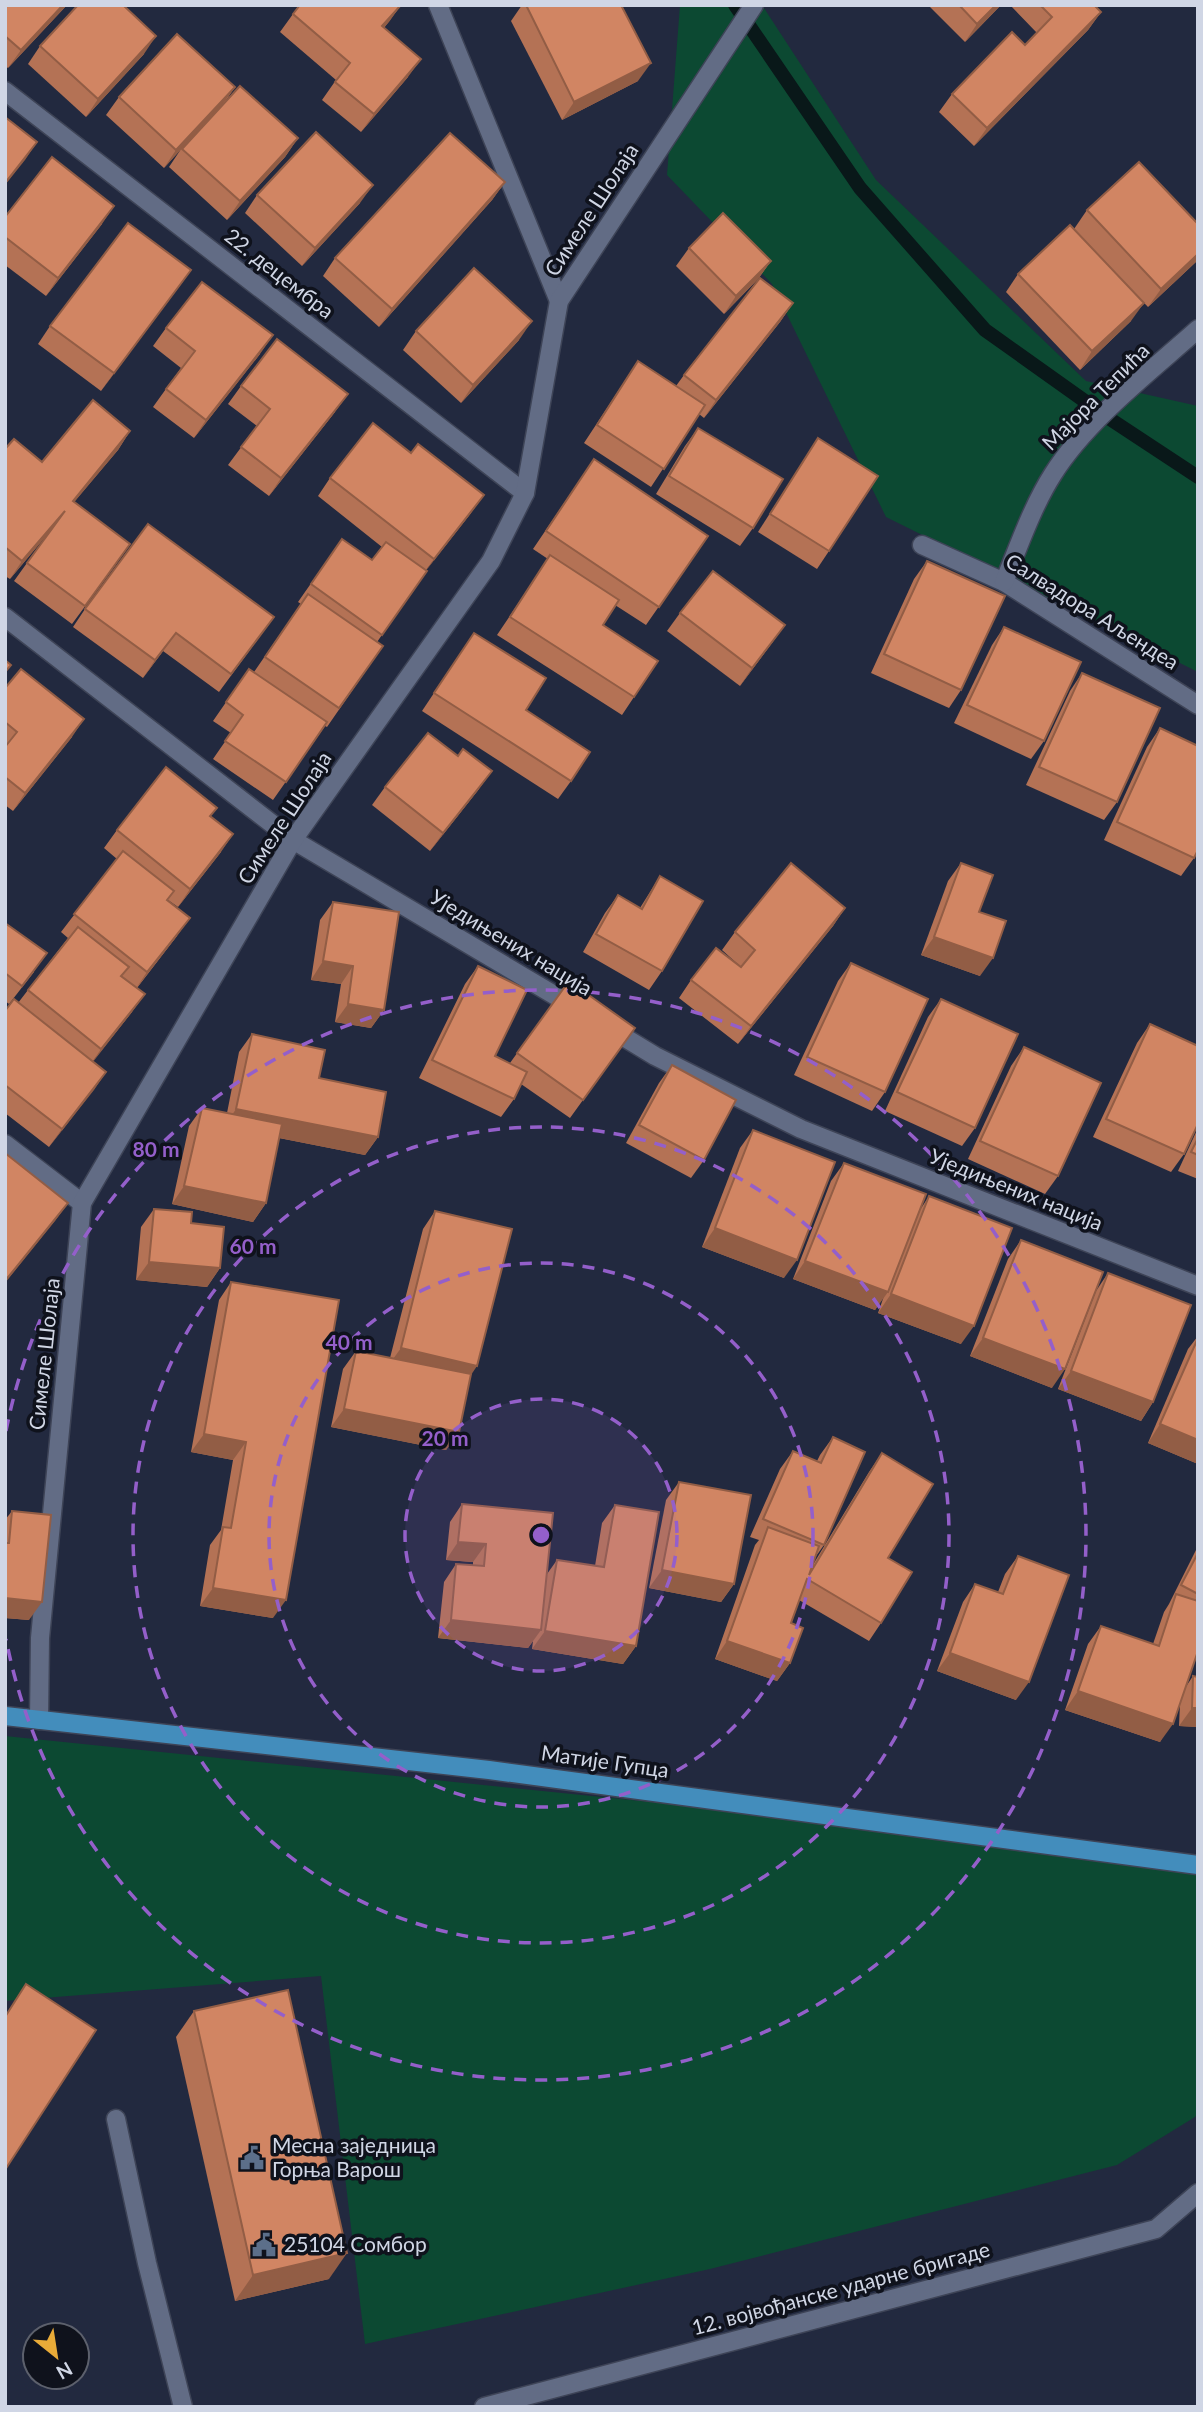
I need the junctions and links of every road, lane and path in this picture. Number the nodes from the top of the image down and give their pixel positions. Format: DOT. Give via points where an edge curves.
graph roads {
  1 [pos="438,5"];
  2 [pos="754,5"];
  3 [pos="5,91"];
  4 [pos="559,301"];
  5 [pos="1198,329"];
  6 [pos="525,493"];
  7 [pos="922,545"];
  8 [pos="1004,582"];
  9 [pos="5,617"];
  10 [pos="1198,705"];
  11 [pos="293,840"];
  12 [pos="5,1144"];
  13 [pos="82,1203"];
  14 [pos="1198,1286"];
  15 [pos="5,1716"];
  16 [pos="39,1720"];
  17 [pos="1198,1865"];
  18 [pos="116,2119"];
  19 [pos="1198,2193"];
  20 [pos="183,2407"];
  21 [pos="484,2407"];
  1 -- 4 [label="street"];
  2 -- 4 [label="street, Симеле Шолаја"];
  3 -- 6 [label="street, 22. децембра"];
  4 -- 6 [label="street, Симеле Шолаја"];
  5 -- 8 [label="street, Мајора Тепића" via="1126,394 1054,472"];
  6 -- 11 [label="street, Симеле Шолаја" via="491,561"];
  7 -- 8 [label="street, Салвадора Аљендеа"];
  8 -- 10 [label="street, Салвадора Аљендеа"];
  9 -- 11 [label="street, Уједињених нација"];
  11 -- 13 [label="street, Симеле Шолаја"];
  11 -- 14 [label="street, Уједињених нација" via="655,1056 801,1129"];
  12 -- 13 [label="street"];
  13 -- 16 [label="street, Симеле Шолаја" via="40,1637"];
  15 -- 16 [label="main road, Матије Гупца"];
  16 -- 17 [label="main road, Матије Гупца" via="489,1770"];
  18 -- 20 [label="street"];
  19 -- 21 [label="street, 12. војвођанске ударне бригаде" via="1156,2229"];
}
